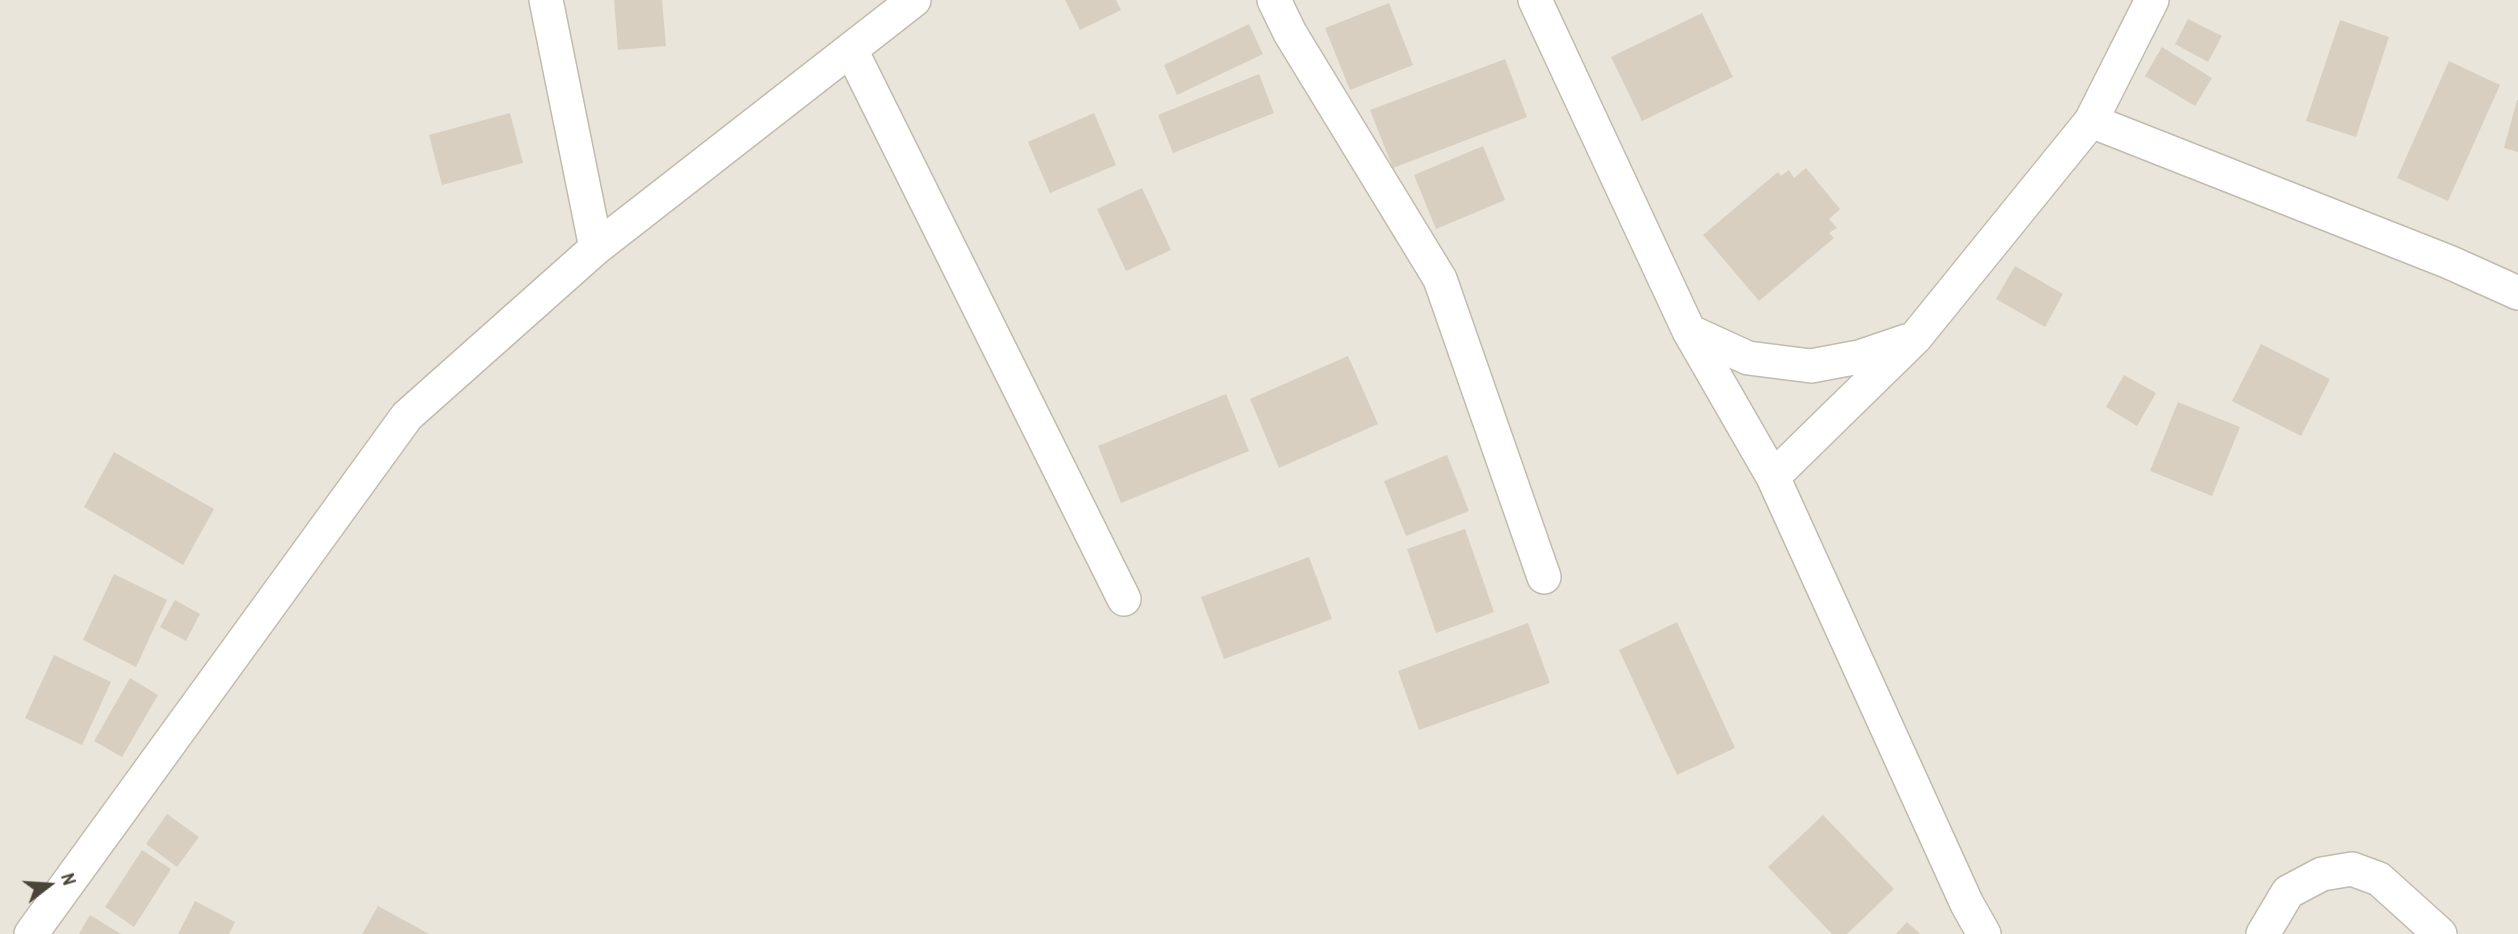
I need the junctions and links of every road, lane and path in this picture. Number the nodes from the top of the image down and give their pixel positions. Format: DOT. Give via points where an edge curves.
graph roads {
  1 [pos="546,0"];
  2 [pos="914,0"];
  3 [pos="1274,0"];
  4 [pos="1535,0"];
  5 [pos="2152,0"];
  6 [pos="851,50"];
  7 [pos="2091,121"];
  8 [pos="596,248"];
  9 [pos="2518,293"];
  10 [pos="1689,331"];
  11 [pos="1914,338"];
  12 [pos="1773,477"];
  13 [pos="1544,577"];
  14 [pos="1124,599"];
  15 [pos="31,934"];
  16 [pos="1984,934"];
  17 [pos="2263,934"];
  18 [pos="2440,934"];
  1 -- 8 [label="street"];
  2 -- 6 [label="street"];
  3 -- 13 [label="street" via="1440,279"];
  4 -- 10 [label="street"];
  5 -- 7 [label="street"];
  6 -- 8 [label="street"];
  6 -- 14 [label="street"];
  7 -- 9 [label="street"];
  7 -- 11 [label="street"];
  8 -- 15 [label="street" via="407,416"];
  10 -- 11 [label="street" via="1748,358 1811,366 1859,358"];
  10 -- 12 [label="street"];
  11 -- 12 [label="street"];
  12 -- 16 [label="street"];
  17 -- 18 [label="street" via="2288,892 2322,874 2352,869 2379,879"];
}
